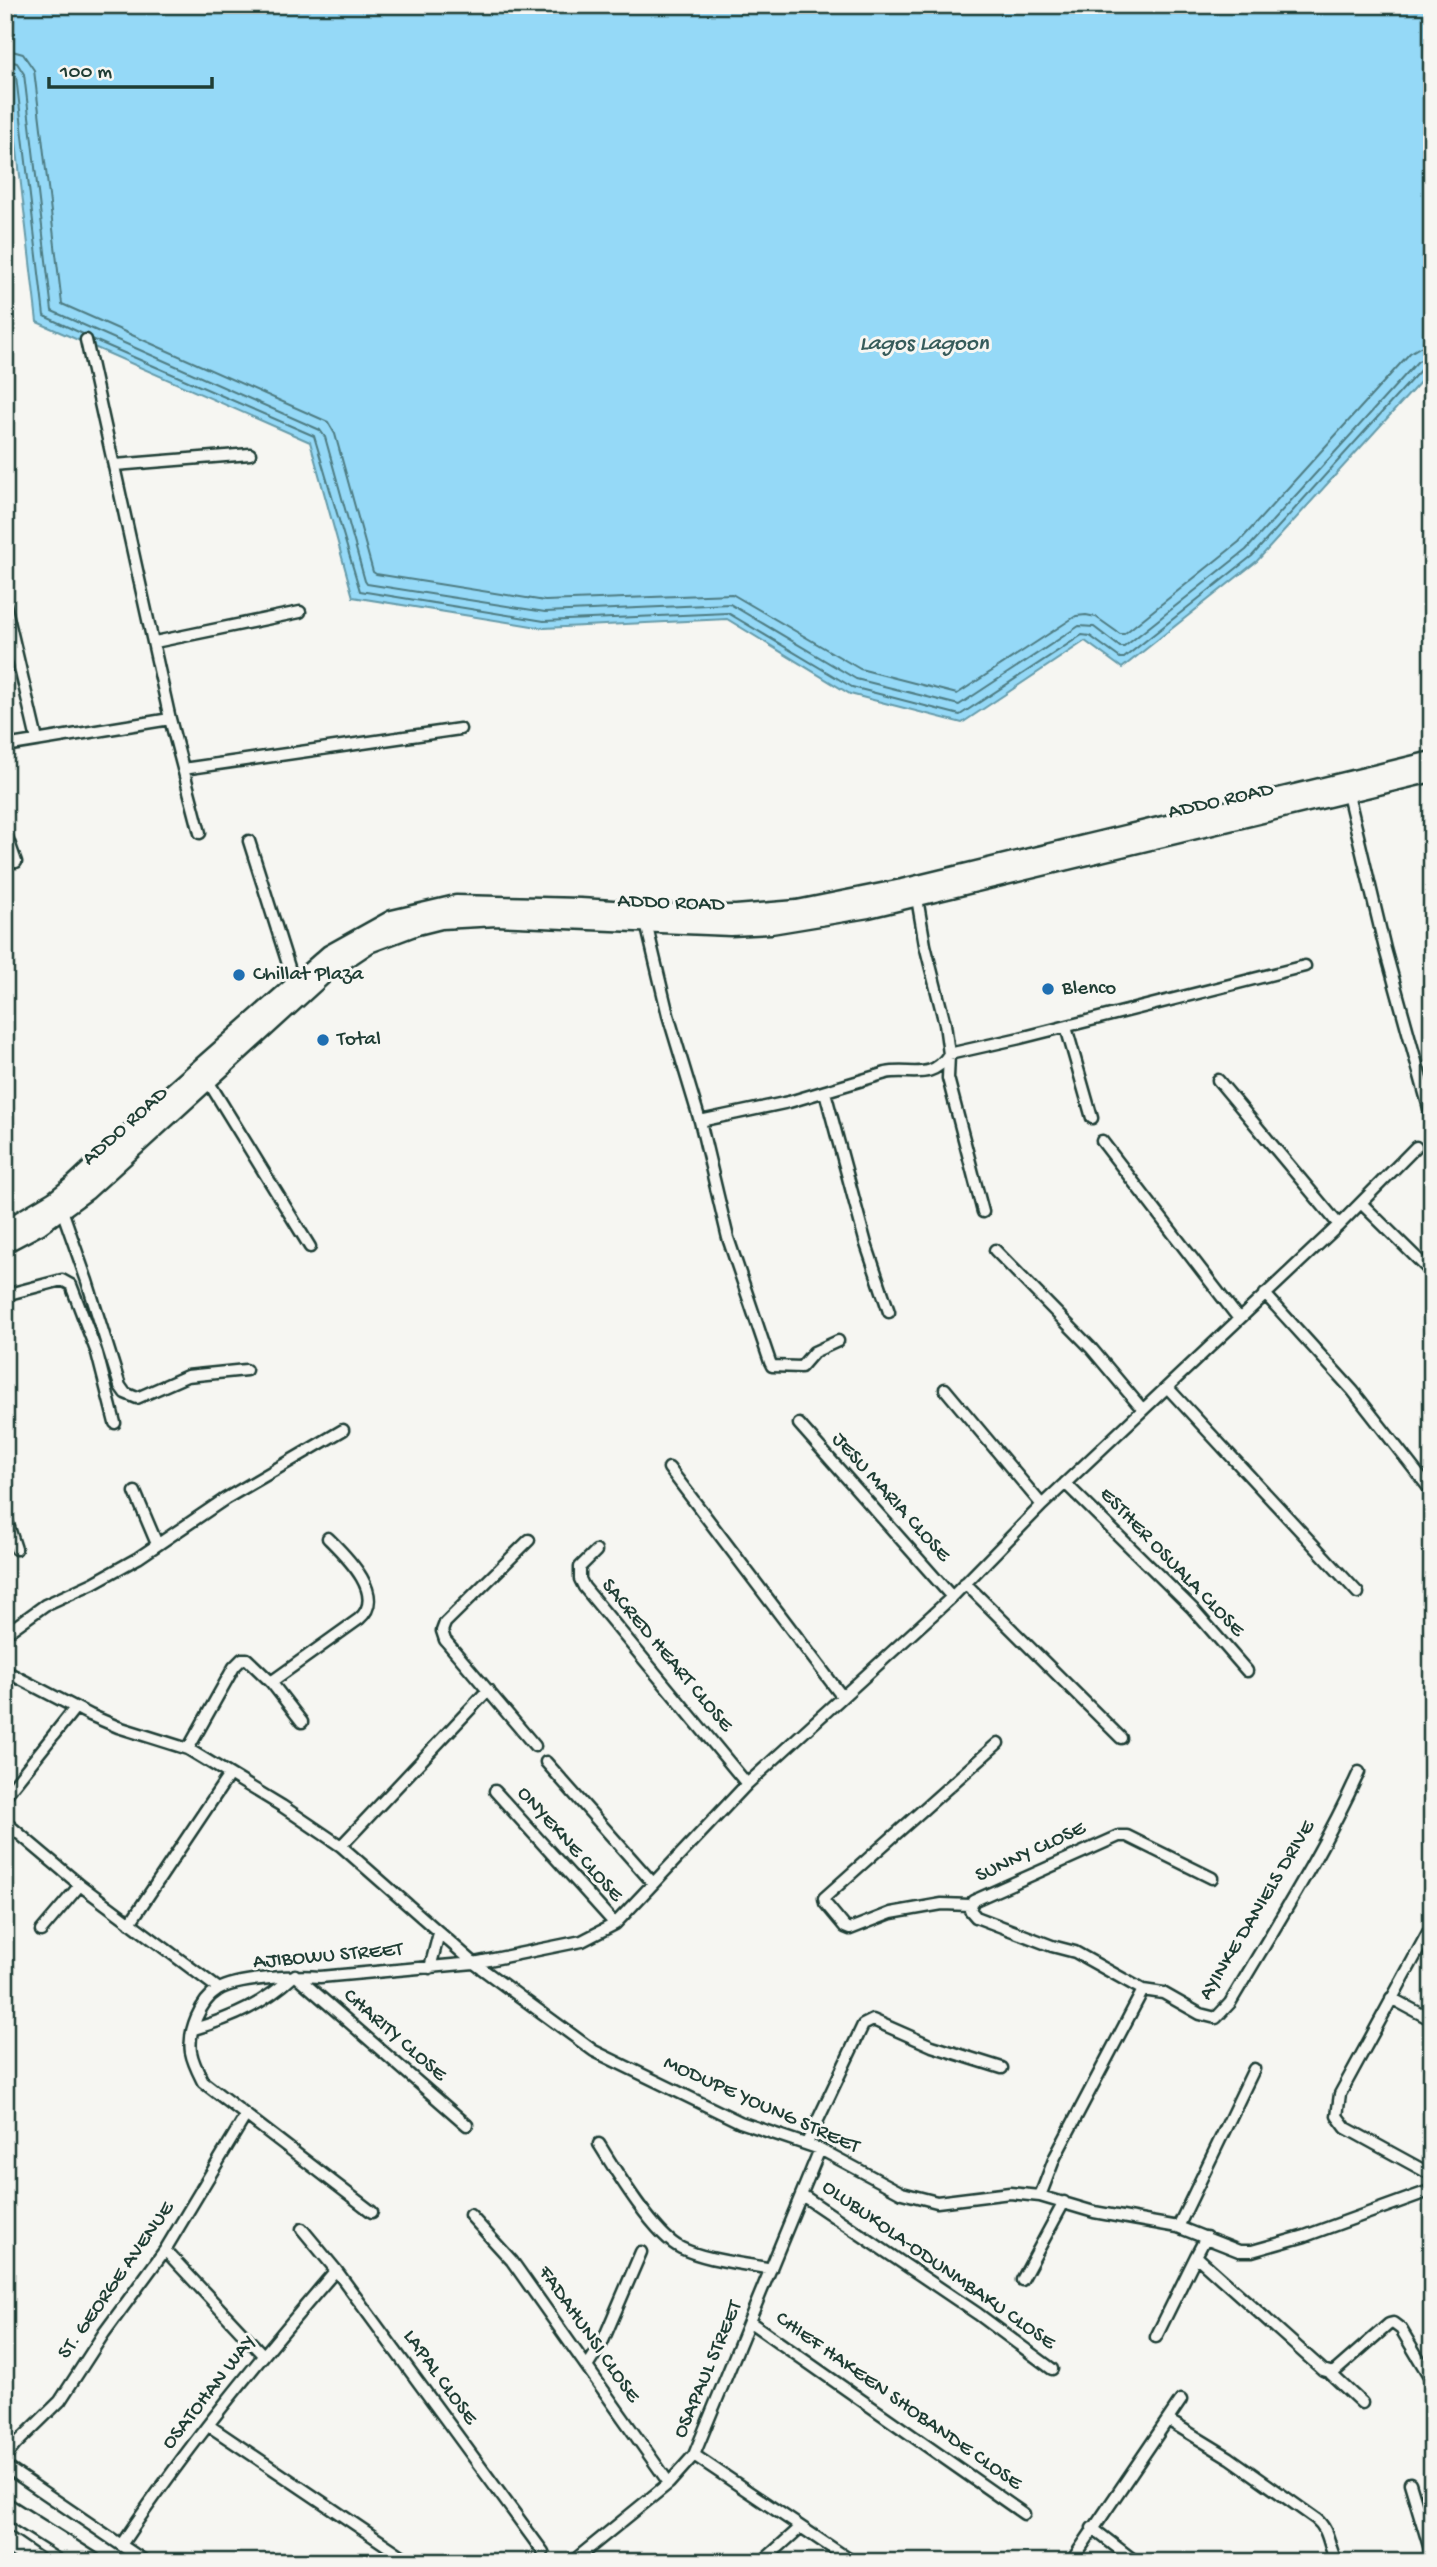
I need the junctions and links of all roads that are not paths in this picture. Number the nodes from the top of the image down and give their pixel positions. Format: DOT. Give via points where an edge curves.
graph roads {
  1 [pos="86,340"];
  2 [pos="250,454"];
  3 [pos="115,465"];
  4 [pos="5,604"];
  5 [pos="300,612"];
  6 [pos="155,642"];
  7 [pos="170,719"];
  8 [pos="460,729"];
  9 [pos="37,740"];
  10 [pos="5,746"];
  11 [pos="1432,760"];
  12 [pos="183,769"];
  13 [pos="1432,773"];
  14 [pos="1348,794"];
  15 [pos="5,831"];
  16 [pos="200,832"];
  17 [pos="249,841"];
  18 [pos="16,862"];
  19 [pos="917,898"];
  20 [pos="646,923"];
  21 [pos="1305,966"];
  22 [pos="294,983"];
  23 [pos="1066,1027"];
  24 [pos="948,1054"];
  25 [pos="1218,1080"];
  26 [pos="208,1081"];
  27 [pos="825,1092"];
  28 [pos="1092,1118"];
  29 [pos="1432,1119"];
  30 [pos="700,1121"];
  31 [pos="1101,1141"];
  32 [pos="1416,1147"];
  33 [pos="1360,1203"];
  34 [pos="62,1210"];
  35 [pos="983,1212"];
  36 [pos="1339,1225"];
  37 [pos="5,1228"];
  38 [pos="5,1244"];
  39 [pos="310,1247"];
  40 [pos="995,1250"];
  41 [pos="1432,1273"];
  42 [pos="1265,1294"];
  43 [pos="5,1295"];
  44 [pos="889,1312"];
  45 [pos="1239,1318"];
  46 [pos="838,1341"];
  47 [pos="246,1370"];
  48 [pos="1167,1387"];
  49 [pos="945,1389"];
  50 [pos="1143,1410"];
  51 [pos="115,1423"];
  52 [pos="799,1424"];
  53 [pos="343,1430"];
  54 [pos="669,1468"];
  55 [pos="1065,1483"];
  56 [pos="135,1492"];
  57 [pos="1432,1492"];
  58 [pos="1042,1505"];
  59 [pos="5,1516"];
  60 [pos="328,1538"];
  61 [pos="529,1540"];
  62 [pos="157,1545"];
  63 [pos="16,1549"];
  64 [pos="596,1551"];
  65 [pos="965,1583"];
  66 [pos="1357,1592"];
  67 [pos="952,1597"];
  68 [pos="5,1634"];
  69 [pos="5,1671"];
  70 [pos="1247,1671"];
  71 [pos="271,1682"];
  72 [pos="488,1690"];
  73 [pos="841,1695"];
  74 [pos="75,1708"];
  75 [pos="302,1722"];
  76 [pos="1121,1738"];
  77 [pos="998,1743"];
  78 [pos="535,1746"];
  79 [pos="188,1749"];
  80 [pos="546,1762"];
  81 [pos="1359,1772"];
  82 [pos="229,1775"];
  83 [pos="747,1784"];
  84 [pos="495,1791"];
  85 [pos="5,1796"];
  86 [pos="10,1826"];
  87 [pos="341,1846"];
  88 [pos="1212,1878"];
  89 [pos="652,1882"];
  90 [pos="80,1885"];
  91 [pos="970,1905"];
  92 [pos="131,1923"];
  93 [pos="615,1924"];
  94 [pos="1432,1925"];
  95 [pos="41,1931"];
  96 [pos="439,1933"];
  97 [pos="474,1963"];
  98 [pos="430,1968"];
  99 [pos="295,1975"];
  100 [pos="219,1989"];
  101 [pos="1143,1990"];
  102 [pos="1391,1998"];
  103 [pos="1432,2020"];
  104 [pos="194,2029"];
  105 [pos="1002,2068"];
  106 [pos="1254,2069"];
  107 [pos="246,2115"];
  108 [pos="467,2125"];
  109 [pos="807,2143"];
  110 [pos="598,2144"];
  111 [pos="820,2148"];
  112 [pos="1432,2175"];
  113 [pos="1432,2190"];
  114 [pos="802,2194"];
  115 [pos="1040,2196"];
  116 [pos="1064,2202"];
  117 [pos="372,2212"];
  118 [pos="470,2215"];
  119 [pos="1178,2227"];
  120 [pos="302,2229"];
  121 [pos="1206,2236"];
  122 [pos="165,2250"];
  123 [pos="641,2252"];
  124 [pos="1196,2256"];
  125 [pos="771,2269"];
  126 [pos="336,2270"];
  127 [pos="1022,2280"];
  128 [pos="750,2322"];
  129 [pos="1156,2337"];
  130 [pos="263,2355"];
  131 [pos="587,2367"];
  132 [pos="1052,2369"];
  133 [pos="1331,2374"];
  134 [pos="1432,2381"];
  135 [pos="1181,2400"];
  136 [pos="1362,2403"];
  137 [pos="1168,2420"];
  138 [pos="208,2425"];
  139 [pos="694,2455"];
  140 [pos="5,2458"];
  141 [pos="5,2466"];
  142 [pos="670,2483"];
  143 [pos="1410,2483"];
  144 [pos="5,2507"];
  145 [pos="1024,2514"];
  146 [pos="801,2527"];
  147 [pos="1093,2528"];
  148 [pos="5,2540"];
  149 [pos="121,2545"];
  150 [pos="544,2552"];
  151 [pos="1432,2556"];
  152 [pos="37,2562"];
  153 [pos="92,2562"];
  154 [pos="146,2562"];
  155 [pos="411,2562"];
  156 [pos="572,2562"];
  157 [pos="762,2562"];
  158 [pos="853,2562"];
  159 [pos="1071,2562"];
  160 [pos="1136,2562"];
  161 [pos="1337,2562"];
  1 -- 3 [label="street"];
  2 -- 3 [label="street"];
  3 -- 6 [label="street"];
  4 -- 9 [label="street"];
  5 -- 6 [label="street"];
  6 -- 7 [label="street"];
  7 -- 9 [label="street"];
  7 -- 12 [label="street"];
  8 -- 12 [label="street"];
  9 -- 10 [label="street"];
  11 -- 22 [label="main road, ADDO ROAD" via="902,888 797,909 722,914 494,904 441,906 376,926 329,954"];
  12 -- 16 [label="street"];
  13 -- 14 [label="main road, ADDO ROAD"];
  14 -- 19 [label="main road, ADDO ROAD"];
  14 -- 29 [label="street"];
  15 -- 18 [label="street"];
  17 -- 22 [label="street"];
  19 -- 20 [label="main road, ADDO ROAD" via="771,925"];
  19 -- 24 [label="street"];
  20 -- 26 [label="main road, ADDO ROAD" via="497,916 440,920 400,932 369,944 327,972"];
  20 -- 30 [label="street"];
  21 -- 23 [label="street"];
  22 -- 37 [label="main road, ADDO ROAD" via="74,1184"];
  23 -- 24 [label="street"];
  23 -- 28 [label="street"];
  24 -- 27 [label="street" via="927,1072 898,1070"];
  24 -- 35 [label="street" via="948,1078"];
  25 -- 36 [label="street"];
  26 -- 34 [label="main road, ADDO ROAD"];
  26 -- 39 [label="street"];
  27 -- 30 [label="street"];
  27 -- 44 [label="street"];
  30 -- 46 [label="street" via="728,1238 772,1366 801,1367 814,1352"];
  31 -- 45 [label="street"];
  32 -- 33 [label="street"];
  33 -- 36 [label="street"];
  33 -- 41 [label="street"];
  34 -- 38 [label="main road, ADDO ROAD"];
  34 -- 47 [label="street" via="124,1392 136,1398 187,1376"];
  36 -- 42 [label="street"];
  40 -- 50 [label="street" via="1091,1348"];
  42 -- 45 [label="street"];
  42 -- 57 [label="street" via="1353,1391"];
  43 -- 51 [label="street" via="62,1280 71,1285"];
  45 -- 48 [label="street"];
  48 -- 50 [label="street"];
  48 -- 66 [label="street"];
  49 -- 58 [label="street"];
  50 -- 55 [label="street"];
  52 -- 67 [label="street, JESU MARIA CLOSE"];
  53 -- 62 [label="street"];
  54 -- 73 [label="street"];
  55 -- 58 [label="street"];
  55 -- 70 [label="street, ESTHER OSUALA CLOSE" via="1166,1581"];
  56 -- 62 [label="street"];
  58 -- 65 [label="street"];
  59 -- 63 [label="street"];
  60 -- 71 [label="street" via="363,1579 367,1610"];
  61 -- 72 [label="street" via="442,1631"];
  62 -- 68 [label="street" via="45,1605"];
  64 -- 83 [label="street, SACRED HEART CLOSE" via="580,1567 584,1587"];
  65 -- 67 [label="street"];
  65 -- 76 [label="street"];
  67 -- 73 [label="street"];
  69 -- 74 [label="street, MODUPE YOUNG STREET"];
  71 -- 75 [label="street"];
  71 -- 79 [label="street" via="247,1659 238,1661"];
  72 -- 78 [label="street"];
  72 -- 87 [label="street"];
  73 -- 83 [label="street"];
  74 -- 79 [label="street, MODUPE YOUNG STREET"];
  74 -- 85 [label="street"];
  77 -- 91 [label="street" via="824,1898 850,1929 891,1913 942,1904"];
  79 -- 82 [label="street, MODUPE YOUNG STREET"];
  80 -- 89 [label="street"];
  81 -- 101 [label="street, AYINKE DANIELS DRIVE" via="1307,1872 1220,2015 1207,2017 1169,1996"];
  82 -- 87 [label="street, MODUPE YOUNG STREET"];
  82 -- 92 [label="street"];
  83 -- 89 [label="street"];
  84 -- 93 [label="street, ONYEKNE CLOSE"];
  86 -- 90 [label="street"];
  87 -- 96 [label="street, MODUPE YOUNG STREET"];
  88 -- 91 [label="street, SUNNY CLOSE" via="1119,1836"];
  89 -- 93 [label="street"];
  90 -- 92 [label="street"];
  90 -- 95 [label="street"];
  91 -- 101 [label="street, SUNNY CLOSE" via="976,1917 1075,1952"];
  92 -- 100 [label="street"];
  93 -- 97 [label="street, AJIBOWU STREET" via="582,1941"];
  94 -- 102 [label="street"];
  96 -- 97 [label="street, MODUPE YOUNG STREET"];
  96 -- 98 [label="street"];
  97 -- 98 [label="street, AJIBOWU STREET"];
  97 -- 109 [label="street, MODUPE YOUNG STREET" via="594,2051 740,2122"];
  98 -- 99 [label="street, AJIBOWU STREET"];
  99 -- 100 [label="street, AJIBOWU STREET"];
  99 -- 104 [label="street" via="260,2003"];
  99 -- 108 [label="street, CHARITY CLOSE"];
  100 -- 104 [label="street" via="203,2004"];
  101 -- 115 [label="street" via="1055,2157"];
  102 -- 103 [label="street"];
  102 -- 112 [label="street" via="1340,2094 1336,2116 1346,2128"];
  104 -- 107 [label="street" via="191,2048 203,2082"];
  105 -- 109 [label="street" via="867,2021"];
  106 -- 119 [label="street"];
  107 -- 117 [label="street"];
  107 -- 122 [label="street, ST. GEORGE AVENUE"];
  109 -- 111 [label="street, MODUPE YOUNG STREET"];
  110 -- 125 [label="street" via="649,2218 675,2245"];
  111 -- 114 [label="street, OSAPAUL STREET"];
  111 -- 115 [label="street, MODUPE YOUNG STREET" via="921,2199 937,2202 1010,2193"];
  113 -- 121 [label="street, MODUPE YOUNG STREET" via="1252,2251 1239,2251"];
  114 -- 125 [label="street, OSAPAUL STREET"];
  114 -- 132 [label="street, OLUBUKOLA-ODUNMBAKU CLOSE"];
  115 -- 116 [label="street, MODUPE YOUNG STREET"];
  116 -- 119 [label="street, MODUPE YOUNG STREET"];
  116 -- 127 [label="street"];
  118 -- 131 [label="street, FADAHUNSI CLOSE" via="512,2261"];
  119 -- 121 [label="street, MODUPE YOUNG STREET"];
  120 -- 126 [label="street, LAPAL CLOSE"];
  121 -- 124 [label="street"];
  122 -- 130 [label="street"];
  122 -- 140 [label="street, ST. GEORGE AVENUE" via="60,2401"];
  123 -- 131 [label="street"];
  124 -- 129 [label="street"];
  124 -- 133 [label="street"];
  125 -- 128 [label="street, OSAPAUL STREET"];
  126 -- 130 [label="street, OSATOHAN WAY"];
  126 -- 150 [label="street, LAPAL CLOSE"];
  128 -- 139 [label="street, OSAPAUL STREET"];
  128 -- 145 [label="street, CHIEF HAKEEN SHOBANDE CLOSE"];
  130 -- 138 [label="street, OSATOHAN WAY"];
  131 -- 142 [label="street, FADAHUNSI CLOSE"];
  133 -- 134 [label="street" via="1393,2323"];
  133 -- 136 [label="street"];
  135 -- 137 [label="street"];
  137 -- 147 [label="street"];
  137 -- 161 [label="street" via="1316,2519 1327,2531"];
  138 -- 149 [label="street, OSATOHAN WAY"];
  138 -- 155 [label="street"];
  139 -- 142 [label="street, OSAPAUL STREET"];
  139 -- 146 [label="street"];
  141 -- 149 [label="street"];
  142 -- 156 [label="street, OSAPAUL STREET"];
  143 -- 151 [label="street"];
  144 -- 153 [label="highway"];
  146 -- 157 [label="street"];
  146 -- 158 [label="street"];
  147 -- 159 [label="street"];
  147 -- 160 [label="street"];
  148 -- 152 [label="highway"];
  149 -- 154 [label="street"];
}
